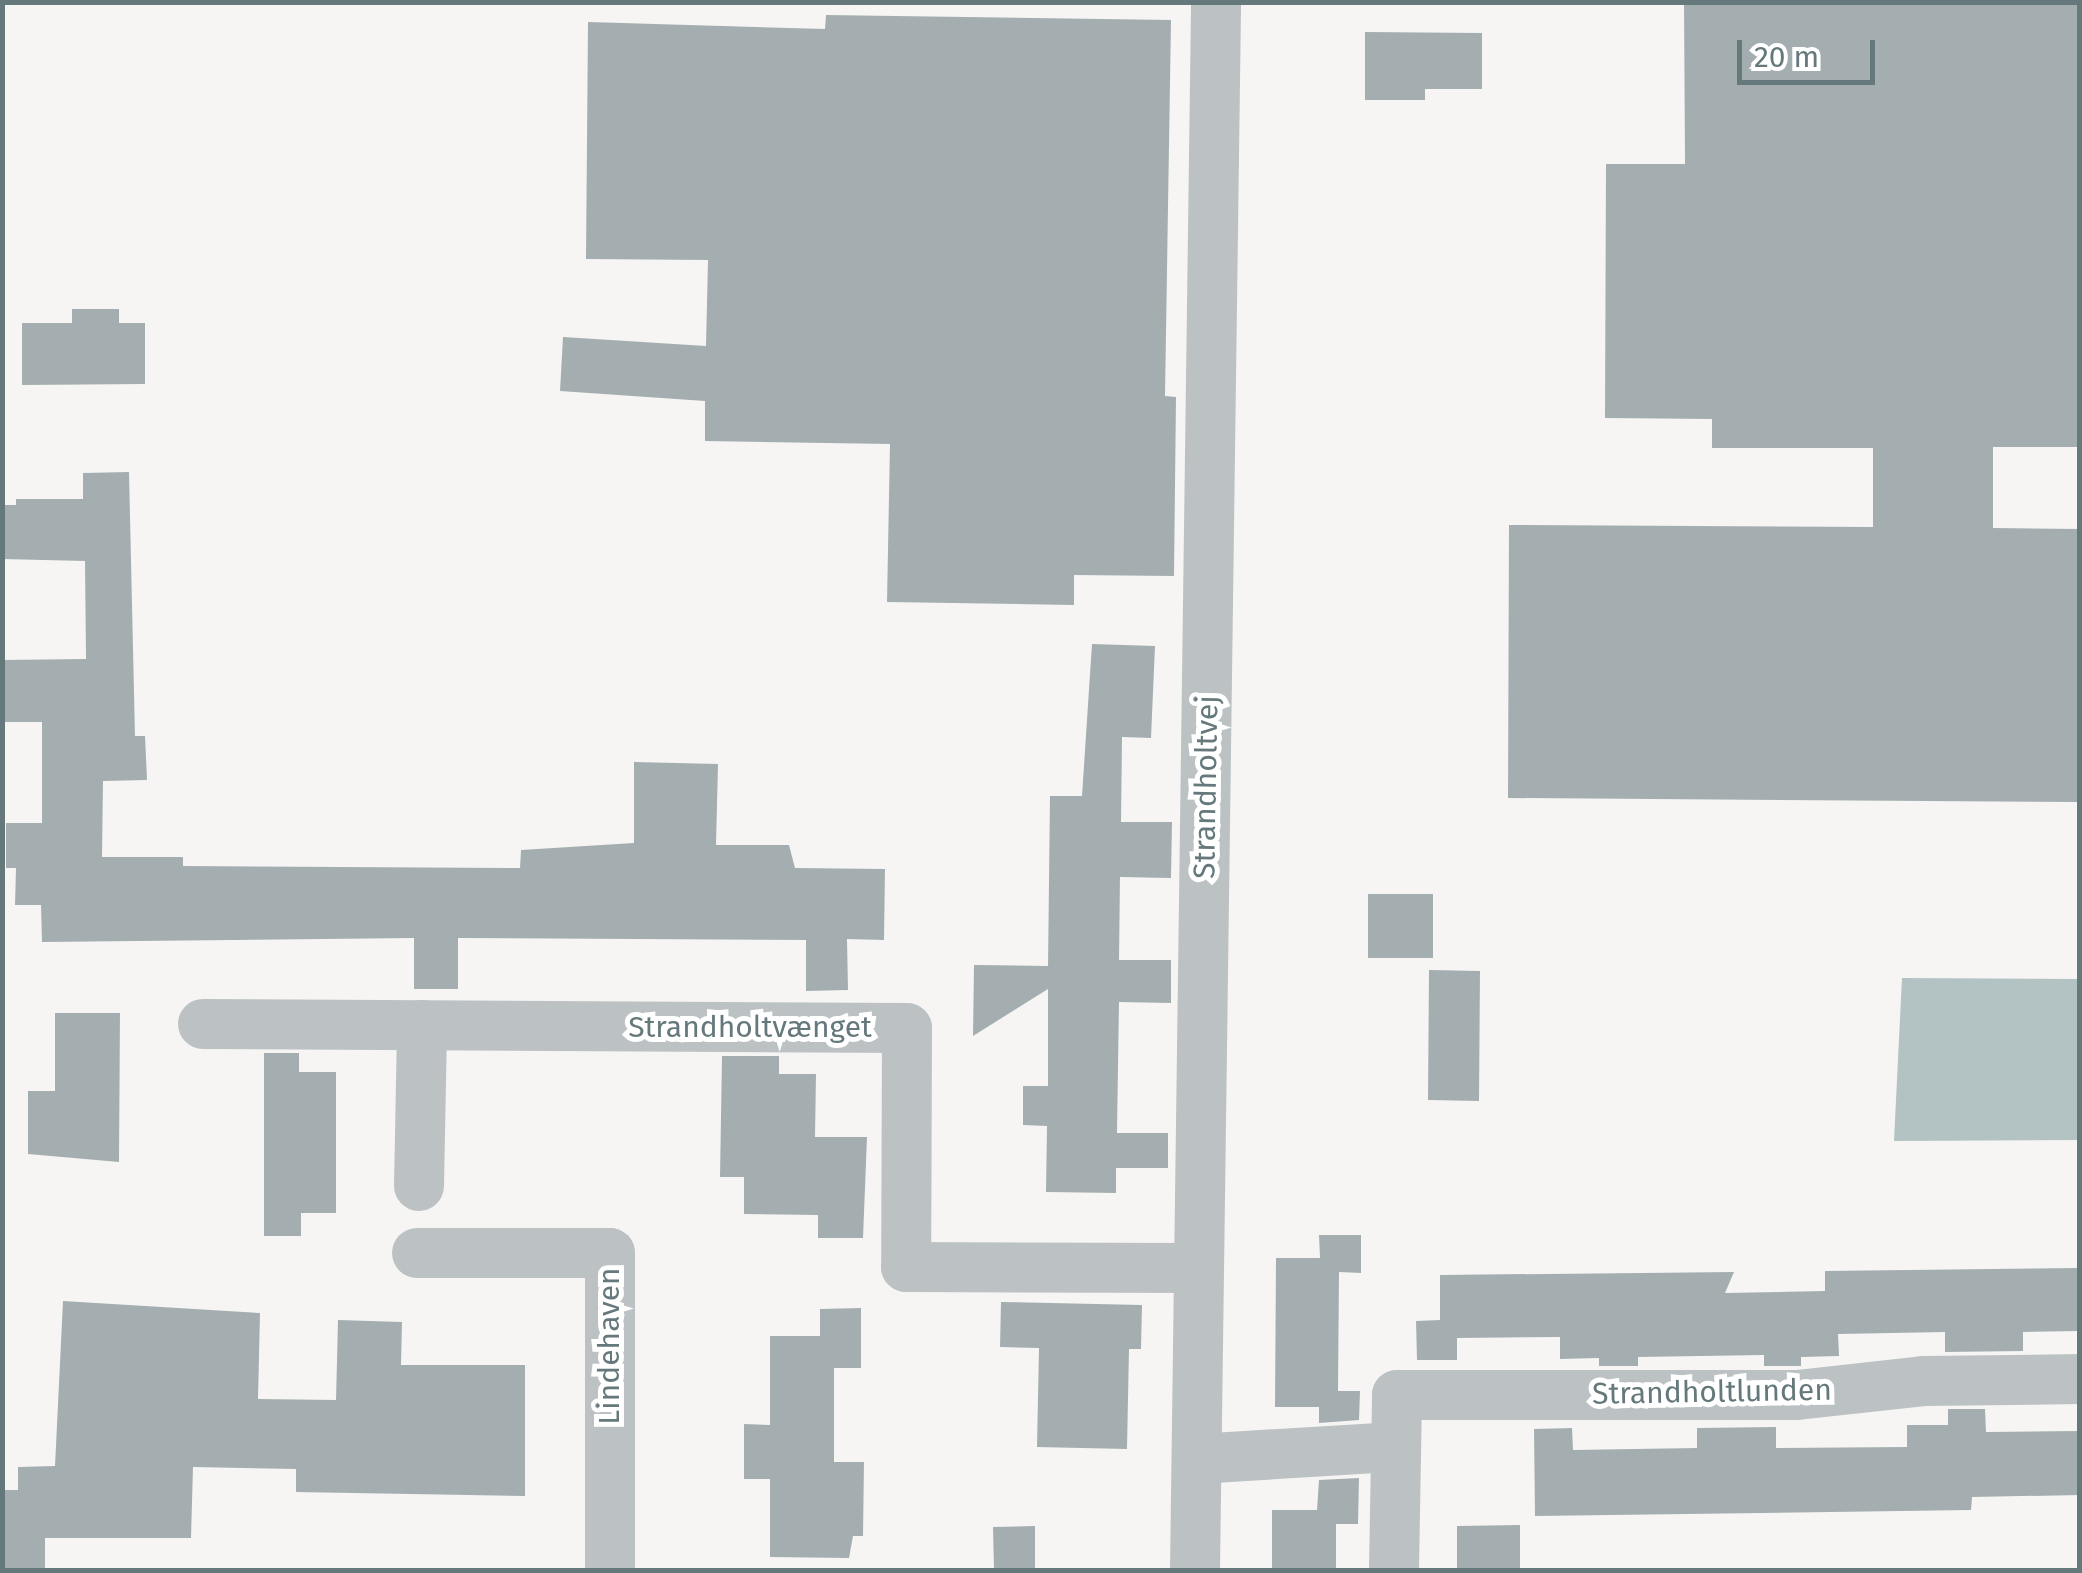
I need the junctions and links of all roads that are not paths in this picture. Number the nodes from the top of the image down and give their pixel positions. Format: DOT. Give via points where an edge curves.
graph roads {
  1 [pos="1216,2"];
  2 [pos="202,1024"];
  3 [pos="422,1026"];
  4 [pos="419,1186"];
  5 [pos="417,1253"];
  6 [pos="1199,1268"];
  7 [pos="2080,1379"];
  8 [pos="1392,1447"];
  9 [pos="1197,1459"];
  10 [pos="610,1570"];
  11 [pos="1196,1570"];
  12 [pos="1394,1570"];
  1 -- 6 [label="street, Strandholtvej"];
  2 -- 3 [label="street, Strandholtvænget"];
  3 -- 4 [label="street"];
  3 -- 6 [label="street, Strandholtvænget" via="907,1028 906,1267"];
  5 -- 10 [label="street, Lindehaven" via="610,1253"];
  6 -- 9 [label="street, Strandholtvej"];
  7 -- 8 [label="street, Strandholtlunden" via="1923,1382 1797,1396 1397,1395"];
  8 -- 9 [label="street"];
  8 -- 12 [label="street, Strandholtlunden"];
  9 -- 11 [label="street, Strandholtvej"];
}
